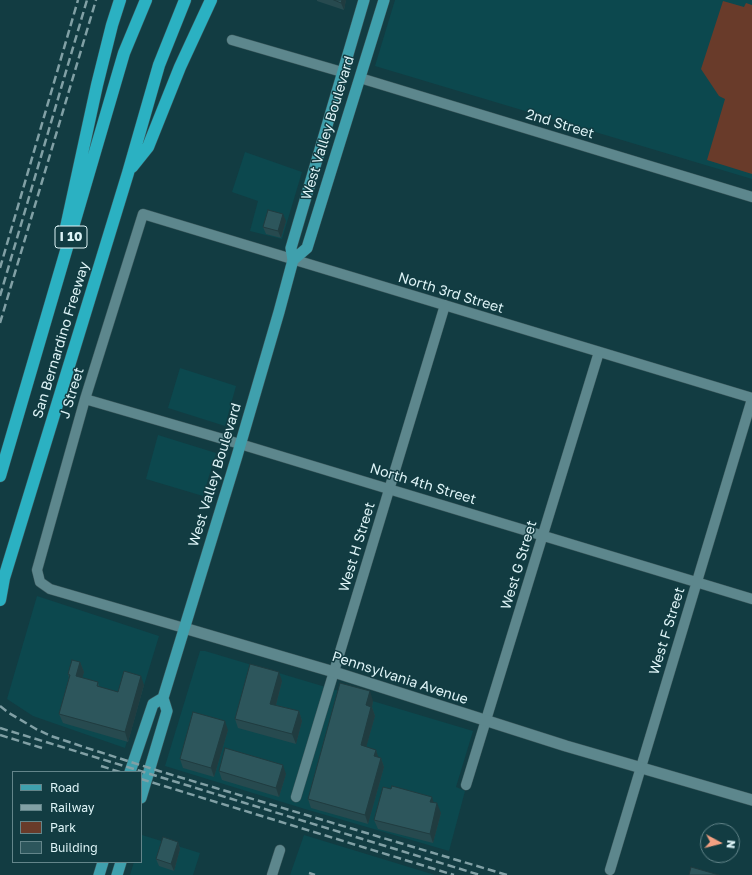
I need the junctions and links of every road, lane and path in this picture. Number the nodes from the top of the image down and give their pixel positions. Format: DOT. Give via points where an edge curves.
graph roads {
  1 [pos="120,0"];
  2 [pos="146,0"];
  3 [pos="185,0"];
  4 [pos="211,0"];
  5 [pos="364,0"];
  6 [pos="384,0"];
  7 [pos="232,40"];
  8 [pos="342,72"];
  9 [pos="360,78"];
  10 [pos="128,173"];
  11 [pos="752,196"];
  12 [pos="143,214"];
  13 [pos="293,260"];
  14 [pos="445,305"];
  15 [pos="44,328"];
  16 [pos="599,352"];
  17 [pos="85,399"];
  18 [pos="752,399"];
  19 [pos="240,444"];
  20 [pos="0,476"];
  21 [pos="390,488"];
  22 [pos="543,535"];
  23 [pos="40,582"];
  24 [pos="696,582"];
  25 [pos="752,599"];
  26 [pos="0,600"];
  27 [pos="184,628"];
  28 [pos="334,672"];
  29 [pos="163,698"];
  30 [pos="485,721"];
  31 [pos="641,767"];
  32 [pos="130,771"];
  33 [pos="466,785"];
  34 [pos="142,795"];
  35 [pos="296,797"];
  36 [pos="752,800"];
  37 [pos="280,850"];
  38 [pos="103,863"];
  39 [pos="116,863"];
  40 [pos="121,863"];
  41 [pos="610,870"];
  42 [pos="100,875"];
  43 [pos="114,875"];
  44 [pos="117,875"];
  45 [pos="272,875"];
  1 -- 15 [label="highway" via="97,84"];
  2 -- 15 [label="highway, San Bernardino Freeway / I 10" via="124,53"];
  3 -- 10 [label="highway, San Bernardino Freeway / I 10" via="159,65"];
  4 -- 10 [label="highway" via="180,67 148,147"];
  5 -- 8 [label="main road, West Valley Boulevard"];
  6 -- 9 [label="main road, West Valley Boulevard"];
  7 -- 8 [label="street"];
  8 -- 13 [label="main road, West Valley Boulevard" via="291,248"];
  9 -- 11 [label="street, 2nd Street"];
  9 -- 13 [label="main road, West Valley Boulevard" via="307,248"];
  10 -- 26 [label="highway, San Bernardino Freeway / I 10" via="4,578"];
  12 -- 13 [label="street, North 3rd Street"];
  12 -- 17 [label="street, J Street"];
  13 -- 14 [label="street, North 3rd Street"];
  13 -- 19 [label="main road, West Valley Boulevard"];
  14 -- 16 [label="street, North 3rd Street"];
  14 -- 21 [label="street, West H Street"];
  15 -- 20 [label="highway, San Bernardino Freeway / I 10"];
  16 -- 18 [label="street, North 3rd Street"];
  16 -- 22 [label="street, West G Street"];
  17 -- 19 [label="street, North 4th Street"];
  17 -- 23 [label="street, J Street" via="37,570"];
  18 -- 24 [label="street, West F Street"];
  19 -- 21 [label="street, North 4th Street"];
  19 -- 27 [label="main road, West Valley Boulevard"];
  21 -- 22 [label="street, North 4th Street"];
  21 -- 28 [label="street, West H Street"];
  22 -- 24 [label="street, North 4th Street"];
  22 -- 30 [label="street, West G Street"];
  23 -- 27 [label="street, Pennsylvania Avenue" via="50,589"];
  24 -- 25 [label="street, North 4th Street"];
  24 -- 31 [label="street, West F Street"];
  27 -- 28 [label="street, Pennsylvania Avenue"];
  27 -- 29 [label="main road, West Valley Boulevard"];
  28 -- 30 [label="street, Pennsylvania Avenue"];
  28 -- 35 [label="street, West H Street"];
  29 -- 32 [label="main road, West Valley Boulevard" via="153,704"];
  29 -- 34 [label="main road, West Valley Boulevard" via="167,711"];
  30 -- 31 [label="street, Pennsylvania Avenue"];
  30 -- 33 [label="street, West G Street"];
  31 -- 36 [label="street, Pennsylvania Avenue"];
  31 -- 41 [label="street, West F Street"];
  37 -- 45 [label="street"];
  38 -- 42 [label="main road"];
  39 -- 43 [label="main road"];
  40 -- 44 [label="main road"];
}
